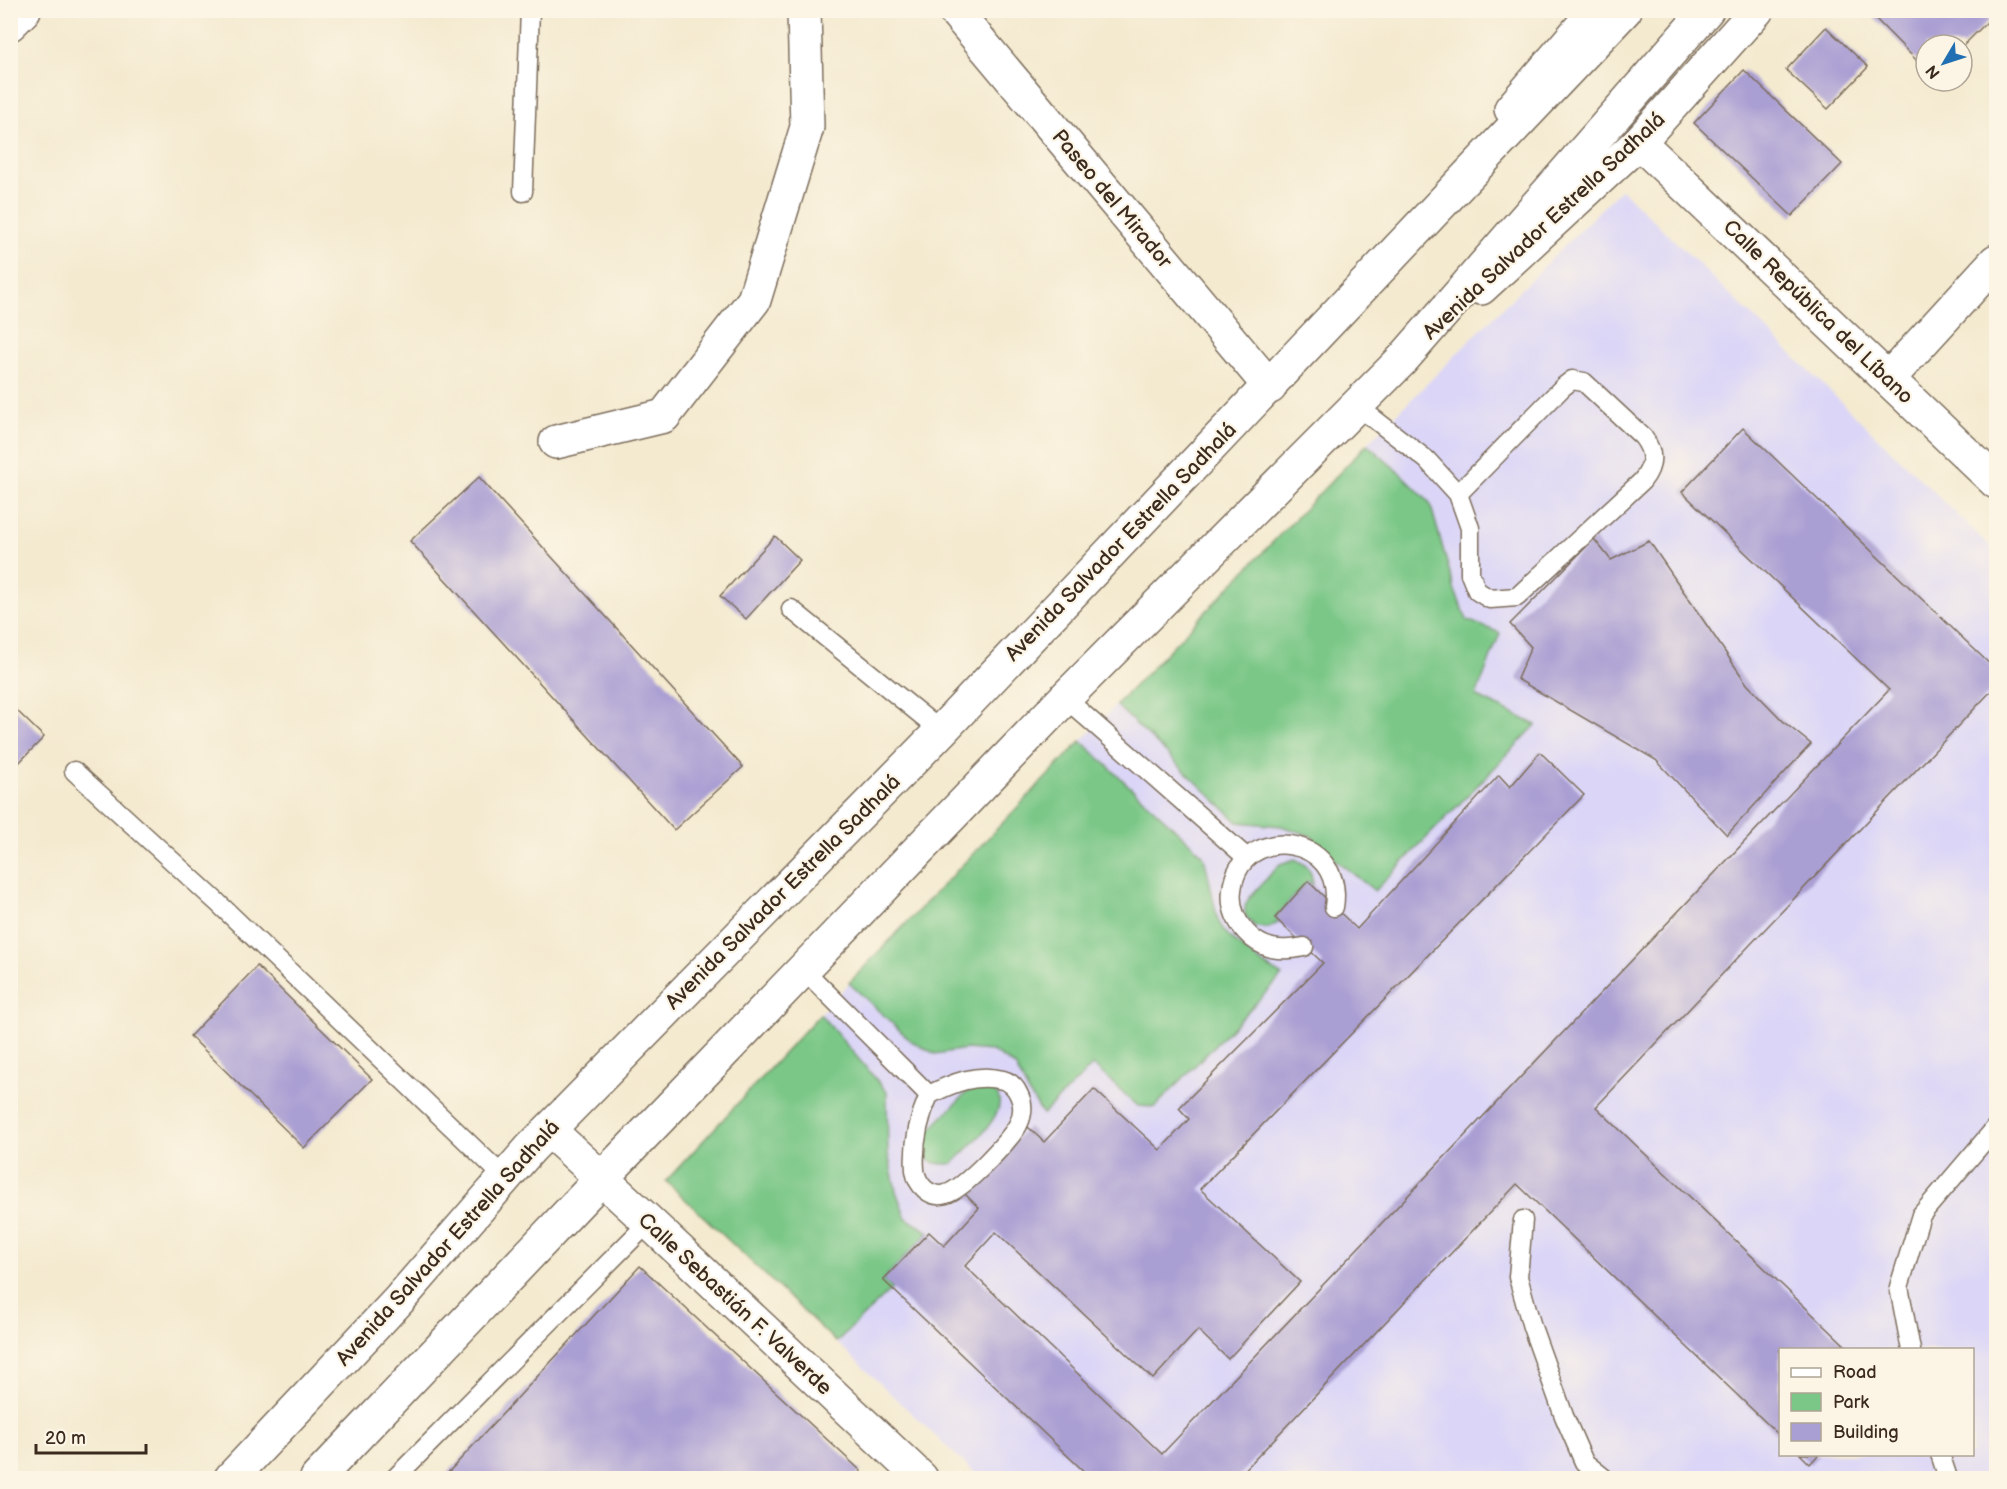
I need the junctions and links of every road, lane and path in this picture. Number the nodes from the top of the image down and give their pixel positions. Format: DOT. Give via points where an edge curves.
graph roads {
  1 [pos="24,10"];
  2 [pos="530,10"];
  3 [pos="804,10"];
  4 [pos="954,10"];
  5 [pos="1596,10"];
  6 [pos="1625,10"];
  7 [pos="1707,10"];
  8 [pos="1757,10"];
  9 [pos="10,24"];
  10 [pos="1639,142"];
  11 [pos="523,192"];
  12 [pos="1996,261"];
  13 [pos="1341,309"];
  14 [pos="1402,360"];
  15 [pos="1888,379"];
  16 [pos="1270,387"];
  17 [pos="1356,405"];
  18 [pos="556,442"];
  19 [pos="1996,482"];
  20 [pos="1458,494"];
  21 [pos="791,609"];
  22 [pos="1065,698"];
  23 [pos="941,731"];
  24 [pos="74,771"];
  25 [pos="1247,858"];
  26 [pos="1335,907"];
  27 [pos="1304,947"];
  28 [pos="804,970"];
  29 [pos="929,1095"];
  30 [pos="1996,1127"];
  31 [pos="549,1130"];
  32 [pos="505,1178"];
  33 [pos="602,1179"];
  34 [pos="1523,1220"];
  35 [pos="649,1222"];
  36 [pos="1911,1348"];
  37 [pos="1940,1456"];
  38 [pos="231,1479"];
  39 [pos="317,1479"];
  40 [pos="395,1479"];
  41 [pos="921,1479"];
  42 [pos="1604,1479"];
  43 [pos="1948,1479"];
  1 -- 9 [label="main road"];
  2 -- 11 [label="lane"];
  3 -- 18 [label="main road" via="807,128 754,300 664,416"];
  4 -- 16 [label="main road, Paseo del Mirador"];
  5 -- 13 [label="main road, Avenida Salvador Estrella Sadhalá"];
  6 -- 13 [label="main road, Avenida Salvador Estrella Sadhalá"];
  7 -- 14 [label="main road, Avenida Salvador Estrella Sadhalá"];
  8 -- 10 [label="main road, Avenida Salvador Estrella Sadhalá"];
  10 -- 14 [label="main road, Avenida Salvador Estrella Sadhalá"];
  10 -- 15 [label="main road, Calle República del Líbano"];
  12 -- 15 [label="main road"];
  13 -- 16 [label="main road, Avenida Salvador Estrella Sadhalá"];
  14 -- 17 [label="main road, Avenida Salvador Estrella Sadhalá"];
  15 -- 19 [label="main road, Calle República del Líbano"];
  16 -- 23 [label="main road, Avenida Salvador Estrella Sadhalá"];
  17 -- 20 [label="lane" via="1427,460"];
  17 -- 22 [label="main road, Avenida Salvador Estrella Sadhalá"];
  20 -- 20 [label="lane" via="1470,528 1470,574 1477,591 1491,599 1517,597 1642,481 1650,471 1651,447 1584,382 1572,380"];
  21 -- 23 [label="lane"];
  22 -- 25 [label="lane"];
  22 -- 28 [label="main road, Avenida Salvador Estrella Sadhalá"];
  23 -- 31 [label="main road, Avenida Salvador Estrella Sadhalá"];
  24 -- 32 [label="lane"];
  25 -- 26 [label="lane" via="1267,846 1290,844 1313,852 1329,869 1337,892"];
  25 -- 27 [label="lane" via="1233,878 1231,902 1238,924 1255,942 1277,950"];
  28 -- 29 [label="lane"];
  28 -- 33 [label="main road, Avenida Salvador Estrella Sadhalá"];
  29 -- 29 [label="lane" via="915,1136 916,1180 930,1193 944,1195 982,1166 1017,1126 1022,1101 1016,1088 1006,1080 987,1077 949,1085"];
  30 -- 36 [label="lane" via="1922,1215 1899,1287"];
  31 -- 32 [label="main road, Avenida Salvador Estrella Sadhalá"];
  31 -- 33 [label="main road, Calle Sebastián F. Valverde"];
  32 -- 38 [label="main road, Avenida Salvador Estrella Sadhalá" via="398,1301"];
  33 -- 35 [label="main road, Calle Sebastián F. Valverde"];
  33 -- 39 [label="main road, Avenida Salvador Estrella Sadhalá"];
  34 -- 42 [label="lane" via="1518,1277 1532,1327 1584,1462"];
  35 -- 40 [label="lane"];
  35 -- 41 [label="main road, Calle Sebastián F. Valverde"];
  37 -- 43 [label="lane"];
}
